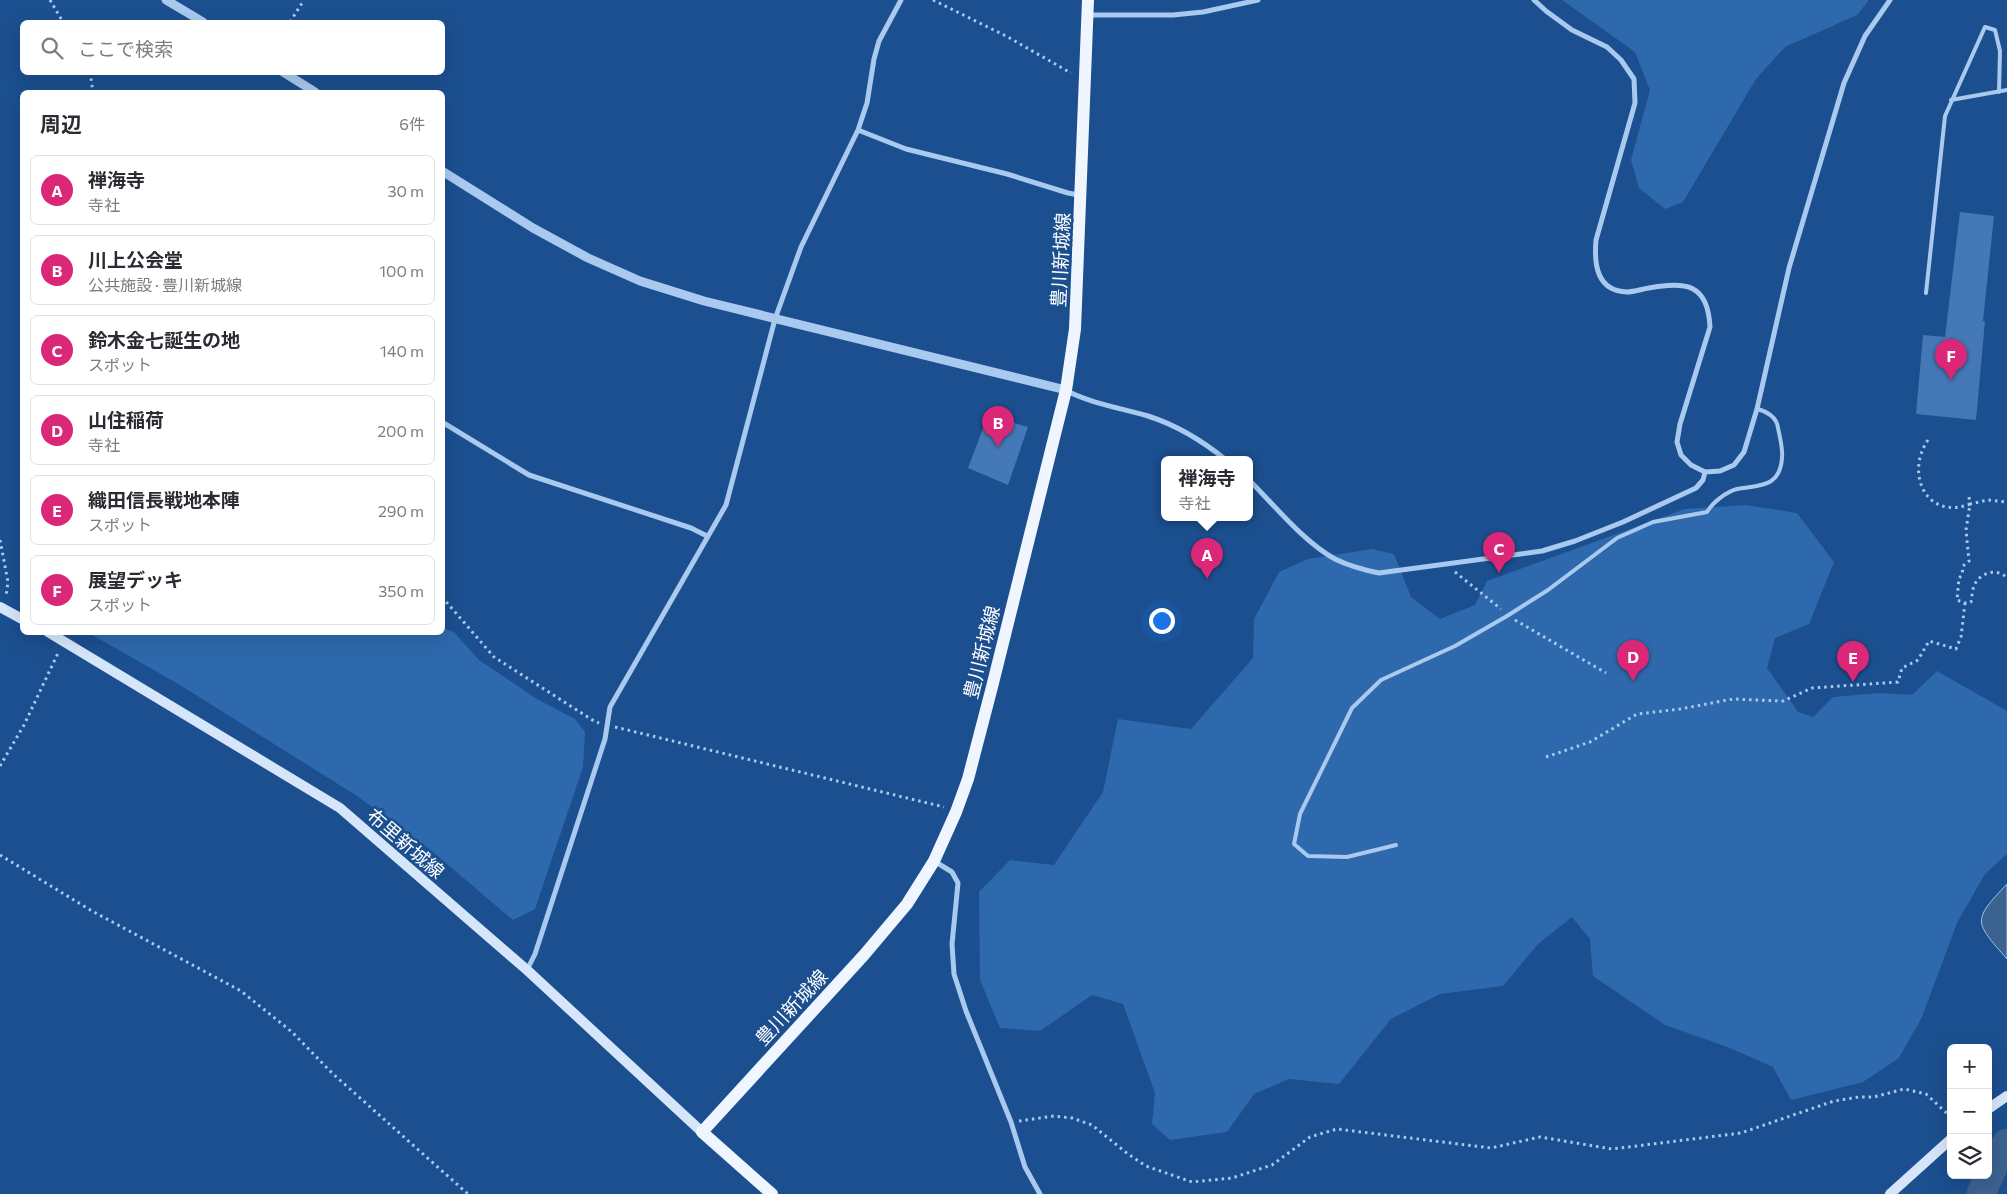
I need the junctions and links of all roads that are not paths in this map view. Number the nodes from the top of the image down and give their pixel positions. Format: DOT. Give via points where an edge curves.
graph roads {
  1 [pos="166,0"];
  2 [pos="901,0"];
  3 [pos="1088,0"];
  4 [pos="1258,0"];
  5 [pos="1534,0"];
  6 [pos="1890,0"];
  7 [pos="1087,14"];
  8 [pos="200,20"];
  9 [pos="288,75"];
  10 [pos="312,90"];
  11 [pos="2007,90"];
  12 [pos="2000,92"];
  13 [pos="1951,100"];
  14 [pos="858,130"];
  15 [pos="445,175"];
  16 [pos="1081,196"];
  17 [pos="1926,293"];
  18 [pos="775,319"];
  19 [pos="1066,390"];
  20 [pos="1757,409"];
  21 [pos="445,424"];
  22 [pos="1221,456"];
  23 [pos="1705,472"];
  24 [pos="1253,483"];
  25 [pos="707,536"];
  26 [pos="2,607"];
  27 [pos="20,618"];
  28 [pos="53,635"];
  29 [pos="1396,846"];
  30 [pos="934,861"];
  31 [pos="527,970"];
  32 [pos="2007,1096"];
  33 [pos="1992,1106"];
  34 [pos="702,1132"];
  35 [pos="1947,1142"];
  36 [pos="772,1194"];
  37 [pos="1040,1194"];
  38 [pos="1890,1194"];
  1 -- 8 [label="street"];
  2 -- 14 [label="street" via="879,41 867,103"];
  3 -- 7 [label="main road, 豊川新城線"];
  4 -- 7 [label="street" via="1173,15"];
  5 -- 23 [label="street" via="1572,30 1607,47 1634,79 1635,103 1596,240 1594,259 1605,284 1615,290 1627,292 1679,284 1694,288 1705,300 1710,327 1677,442 1680,454"];
  6 -- 20 [label="street" via="1865,36 1844,83 1789,268"];
  7 -- 16 [label="main road, 豊川新城線"];
  9 -- 10 [label="street"];
  11 -- 12 [label="lane"];
  12 -- 13 [label="lane"];
  12 -- 13 [label="lane" via="2000,51 1995,30 1985,28"];
  13 -- 17 [label="lane" via="1944,116"];
  14 -- 16 [label="street" via="906,149"];
  14 -- 18 [label="street" via="801,247"];
  15 -- 18 [label="street" via="588,258 640,281"];
  16 -- 19 [label="main road, 豊川新城線" via="1075,329"];
  18 -- 19 [label="street"];
  18 -- 25 [label="street" via="726,505"];
  19 -- 22 [label="street" via="1086,400 1150,416 1208,445"];
  19 -- 30 [label="main road, 豊川新城線" via="968,779"];
  20 -- 23 [label="street" via="1744,452 1734,465 1720,471"];
  20 -- 29 [label="lane" via="1766,411 1778,424 1783,458 1773,481 1760,487 1735,490 1713,503 1708,512 1653,522 1617,538 1548,590 1507,616 1455,646 1380,680 1352,708 1300,814 1294,844 1308,856 1348,857"];
  21 -- 25 [label="street" via="529,474"];
  23 -- 24 [label="street" via="1696,488 1575,541 1542,551 1379,573 1358,568 1315,546"];
  25 -- 31 [label="street" via="610,707 605,739"];
  26 -- 27 [label="main road"];
  28 -- 31 [label="main road, 布里新城線" via="340,808"];
  30 -- 34 [label="main road, 豊川新城線" via="907,904 864,955"];
  30 -- 37 [label="street" via="952,872 958,883 952,944 954,974 1025,1167"];
  31 -- 34 [label="main road, 布里新城線"];
  32 -- 33 [label="main road"];
  34 -- 36 [label="main road"];
  35 -- 38 [label="main road"];
}
